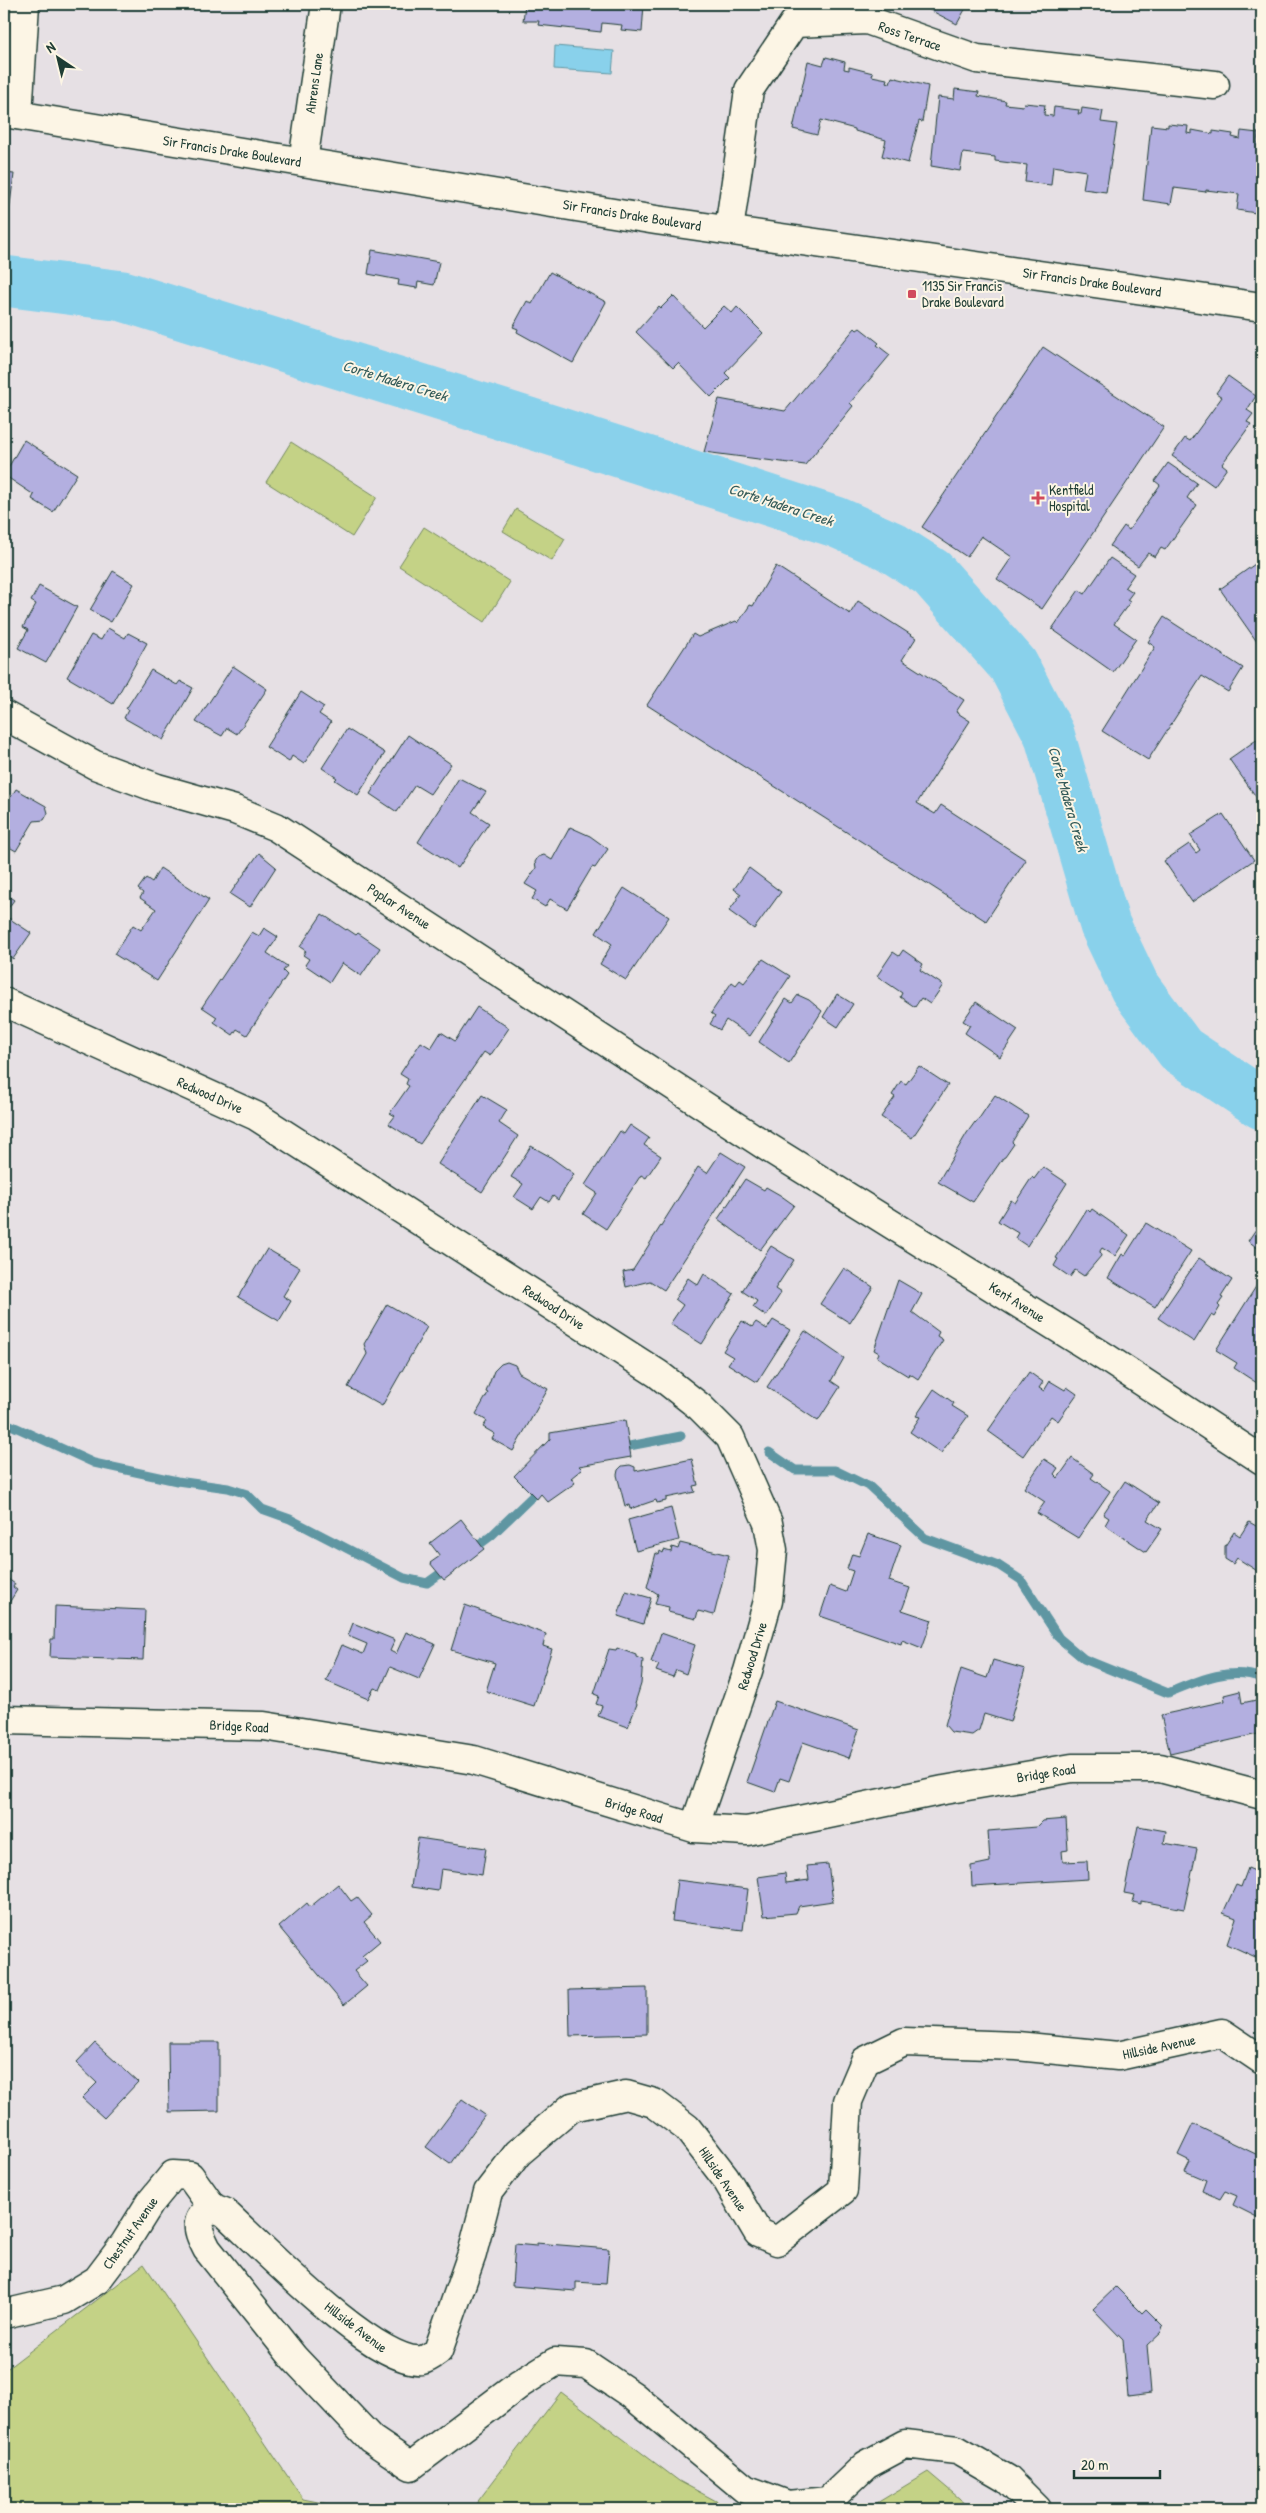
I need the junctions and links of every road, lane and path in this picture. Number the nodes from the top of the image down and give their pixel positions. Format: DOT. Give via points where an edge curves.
graph roads {
  1 [pos="25,4"];
  2 [pos="326,4"];
  3 [pos="1215,85"];
  4 [pos="11,114"];
  5 [pos="303,162"];
  6 [pos="729,230"];
  7 [pos="1262,307"];
  8 [pos="4,715"];
  9 [pos="4,1002"];
  10 [pos="769,1148"];
  11 [pos="1262,1460"];
  12 [pos="4,1720"];
  13 [pos="1262,1796"];
  14 [pos="694,1828"];
  15 [pos="1262,2060"];
  16 [pos="213,2208"];
  17 [pos="4,2314"];
  18 [pos="1037,2509"];
  1 -- 4 [label="street"];
  2 -- 5 [label="street, Ahrens Lane"];
  3 -- 6 [label="street, Ross Terrace" via="977,59 867,20 794,23 749,90"];
  4 -- 5 [label="street, Sir Francis Drake Boulevard"];
  5 -- 6 [label="street, Sir Francis Drake Boulevard"];
  6 -- 7 [label="street, Sir Francis Drake Boulevard"];
  8 -- 10 [label="street, Poplar Avenue" via="95,765 157,788 235,810 276,827"];
  9 -- 14 [label="street, Redwood Drive" via="256,1116 658,1374 730,1436 768,1523 773,1550 768,1601 753,1654"];
  10 -- 11 [label="street, Kent Avenue"];
  12 -- 14 [label="street, Bridge Road" via="264,1726 474,1760"];
  13 -- 14 [label="street, Bridge Road" via="1160,1768 1072,1768 944,1790 747,1831"];
  15 -- 16 [label="street, Hillside Avenue" via="1222,2033 1118,2056 1018,2046 904,2042 865,2061 848,2101 843,2190 777,2241 758,2233 725,2177 687,2128 654,2103 626,2095 572,2107 518,2153 488,2192 472,2254 438,2351 422,2360 397,2356 371,2341 333,2312 224,2212"];
  16 -- 17 [label="street, Chestnut Avenue" via="190,2176 173,2175 96,2280 64,2300"];
  16 -- 18 [label="street" via="203,2213 198,2224 207,2249 294,2358 372,2439 411,2466 554,2362 586,2364 632,2396 746,2489 788,2505 828,2501 866,2465 905,2444 957,2450 1007,2479"];
}
